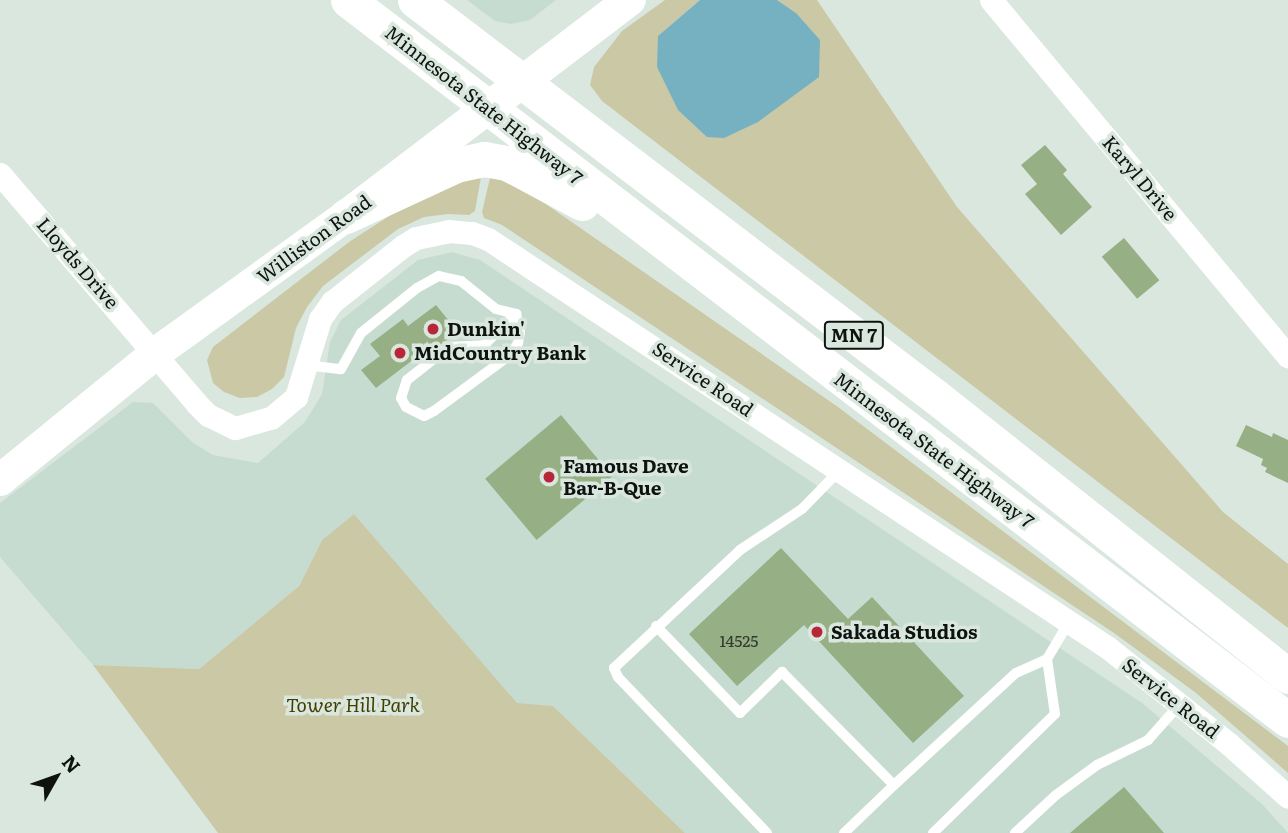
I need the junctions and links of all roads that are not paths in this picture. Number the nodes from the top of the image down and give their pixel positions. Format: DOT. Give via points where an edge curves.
graph roads {
  1 [pos="348,0"];
  2 [pos="415,0"];
  3 [pos="630,0"];
  4 [pos="991,0"];
  5 [pos="521,83"];
  6 [pos="487,108"];
  7 [pos="0,174"];
  8 [pos="346,216"];
  9 [pos="695,267"];
  10 [pos="516,314"];
  11 [pos="156,353"];
  12 [pos="1288,357"];
  13 [pos="306,365"];
  14 [pos="840,470"];
  15 [pos="0,480"];
  16 [pos="1069,622"];
  17 [pos="656,626"];
  18 [pos="1046,659"];
  19 [pos="1288,676"];
  20 [pos="1180,704"];
  21 [pos="1288,720"];
  22 [pos="894,785"];
  23 [pos="1288,797"];
  24 [pos="767,833"];
  25 [pos="844,833"];
  26 [pos="933,833"];
  27 [pos="1015,833"];
  1 -- 6 [label="main road, Minnesota State Highway 7 / MN 7"];
  2 -- 5 [label="main road, Minnesota State Highway 7 / MN 7"];
  3 -- 5 [label="main road, Williston Road"];
  4 -- 12 [label="street, Karyl Drive"];
  5 -- 6 [label="main road, Williston Road"];
  5 -- 19 [label="main road, Minnesota State Highway 7 / MN 7" via="936,397"];
  6 -- 8 [label="main road, Williston Road"];
  6 -- 9 [label="main road, Minnesota State Highway 7 / MN 7"];
  7 -- 11 [label="street, Lloyds Drive"];
  8 -- 9 [label="main road" via="456,164 484,159 530,174"];
  8 -- 11 [label="main road, Williston Road"];
  9 -- 21 [label="main road, Minnesota State Highway 7 / MN 7"];
  10 -- 10 [label="lane" via="520,332 510,355 434,411 424,416 406,407 401,398 407,380 449,347 484,345"];
  10 -- 13 [label="lane" via="496,309 461,281 439,276 361,333 341,369"];
  11 -- 13 [label="street, Service Road" via="208,415 235,428 255,425 285,408 296,397"];
  11 -- 15 [label="main road, Williston Road"];
  13 -- 14 [label="street, Service Road" via="313,335 332,302 403,246 434,233 472,233 565,288"];
  14 -- 16 [label="street, Service Road"];
  14 -- 17 [label="lane" via="802,509 740,550"];
  16 -- 18 [label="lane"];
  16 -- 20 [label="street, Service Road"];
  17 -- 22 [label="lane" via="740,713 782,671"];
  17 -- 24 [label="lane" via="617,663 618,677"];
  18 -- 22 [label="lane" via="1016,673"];
  18 -- 26 [label="lane" via="1055,714"];
  20 -- 23 [label="street, Service Road"];
  20 -- 27 [label="lane" via="1148,740 1097,765"];
  22 -- 25 [label="lane"];
}
